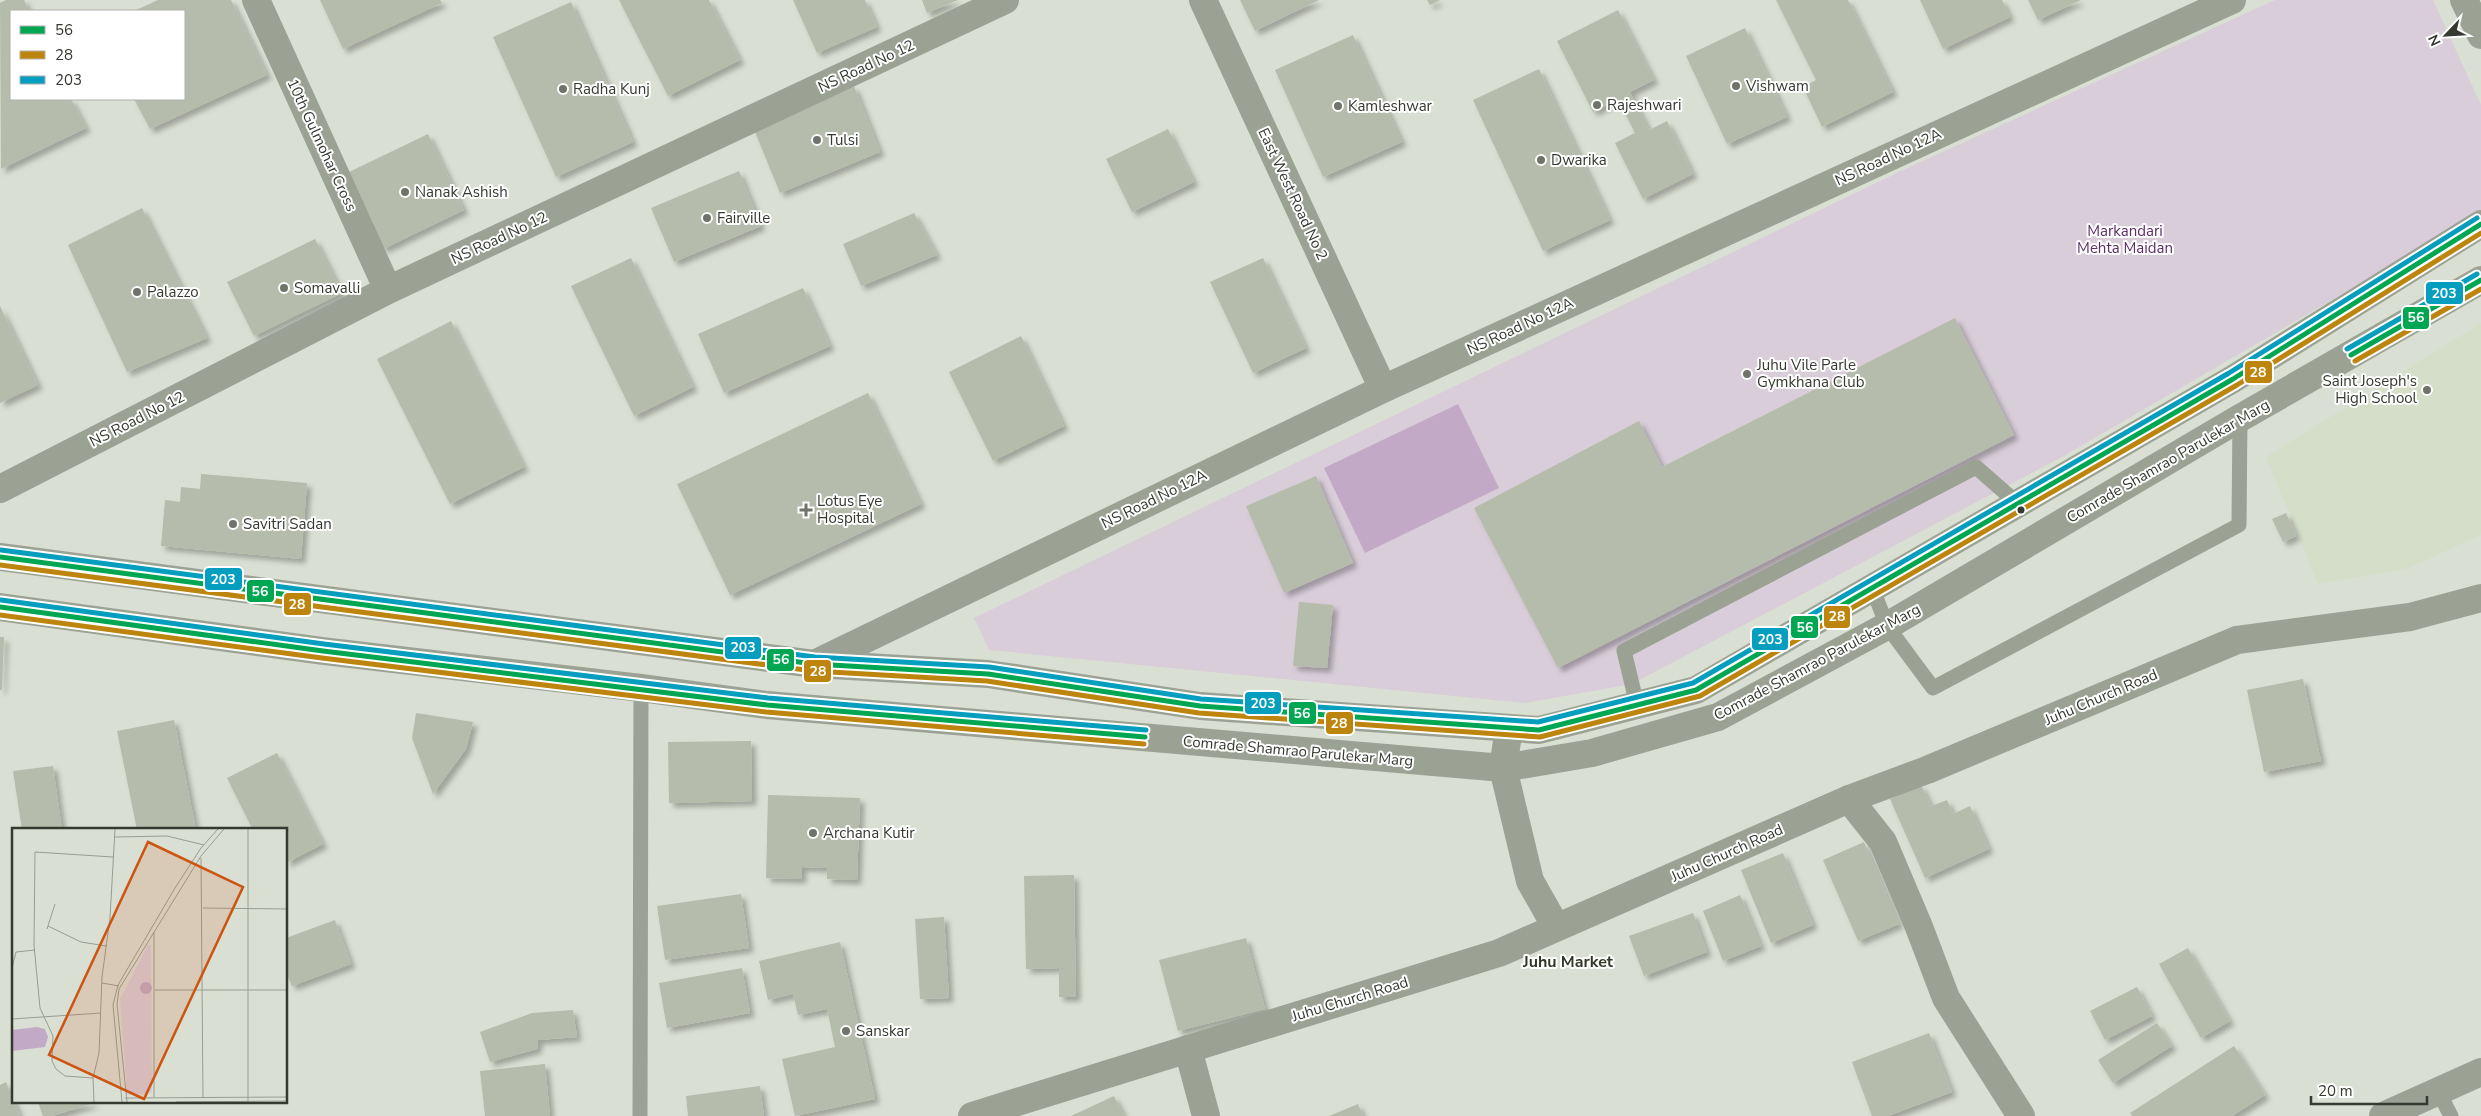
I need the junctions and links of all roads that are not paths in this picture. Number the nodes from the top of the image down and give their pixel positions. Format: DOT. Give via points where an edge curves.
graph roads {
  1 [pos="256,0"];
  2 [pos="1005,0"];
  3 [pos="1203,0"];
  4 [pos="2232,0"];
  5 [pos="2464,0"];
  6 [pos="2481,35"];
  7 [pos="2481,224"];
  8 [pos="2481,280"];
  9 [pos="388,290"];
  10 [pos="1383,389"];
  11 [pos="2240,418"];
  12 [pos="0,490"];
  13 [pos="2017,503"];
  14 [pos="0,557"];
  15 [pos="1872,587"];
  16 [pos="2481,598"];
  17 [pos="0,606"];
  18 [pos="1887,626"];
  19 [pos="814,664"];
  20 [pos="642,688"];
  21 [pos="1637,705"];
  22 [pos="1509,728"];
  23 [pos="1503,768"];
  24 [pos="1849,799"];
  25 [pos="1556,928"];
  26 [pos="1188,1049"];
  27 [pos="2481,1072"];
  28 [pos="2438,1091"];
  29 [pos="640,1116"];
  30 [pos="972,1116"];
  31 [pos="1206,1116"];
  32 [pos="2021,1116"];
  33 [pos="2383,1116"];
  34 [pos="2451,1116"];
  1 -- 9 [label="street, 10th Gulmohar Cross"];
  2 -- 9 [label="street, NS Road No 12"];
  3 -- 10 [label="street, East West Road No 2"];
  4 -- 10 [label="street, NS Road No 12A"];
  5 -- 6 [label="street"];
  7 -- 13 [label="street" via="2233,379"];
  8 -- 11 [label="street, Comrade Shamrao Parulekar Marg"];
  9 -- 12 [label="street, NS Road No 12"];
  10 -- 19 [label="street, NS Road No 12A"];
  11 -- 18 [label="street, Comrade Shamrao Parulekar Marg"];
  11 -- 18 [label="lane" via="2239,525 1933,688"];
  13 -- 15 [label="street"];
  13 -- 21 [label="lane" via="1976,467 1624,651"];
  14 -- 19 [label="street"];
  15 -- 18 [label="lane"];
  15 -- 21 [label="street" via="1696,690"];
  16 -- 24 [label="street, Juhu Church Road" via="2410,617 2237,640 1927,770"];
  17 -- 20 [label="street, Comrade Shamrao Parulekar Marg" via="323,651"];
  18 -- 23 [label="street, Comrade Shamrao Parulekar Marg" via="1718,717 1592,753"];
  19 -- 22 [label="street" via="988,674 1200,706"];
  20 -- 23 [label="street, Comrade Shamrao Parulekar Marg" via="767,705"];
  20 -- 29 [label="lane"];
  21 -- 22 [label="street" via="1539,730"];
  22 -- 23 [label="street"];
  23 -- 25 [label="street" via="1530,881"];
  24 -- 25 [label="street, Juhu Church Road"];
  24 -- 32 [label="street" via="1883,842 1946,998"];
  25 -- 26 [label="street, Juhu Church Road" via="1499,953"];
  26 -- 30 [label="street, Juhu Church Road"];
  26 -- 31 [label="street"];
  27 -- 28 [label="street"];
  28 -- 33 [label="street"];
  28 -- 34 [label="lane"];
}
